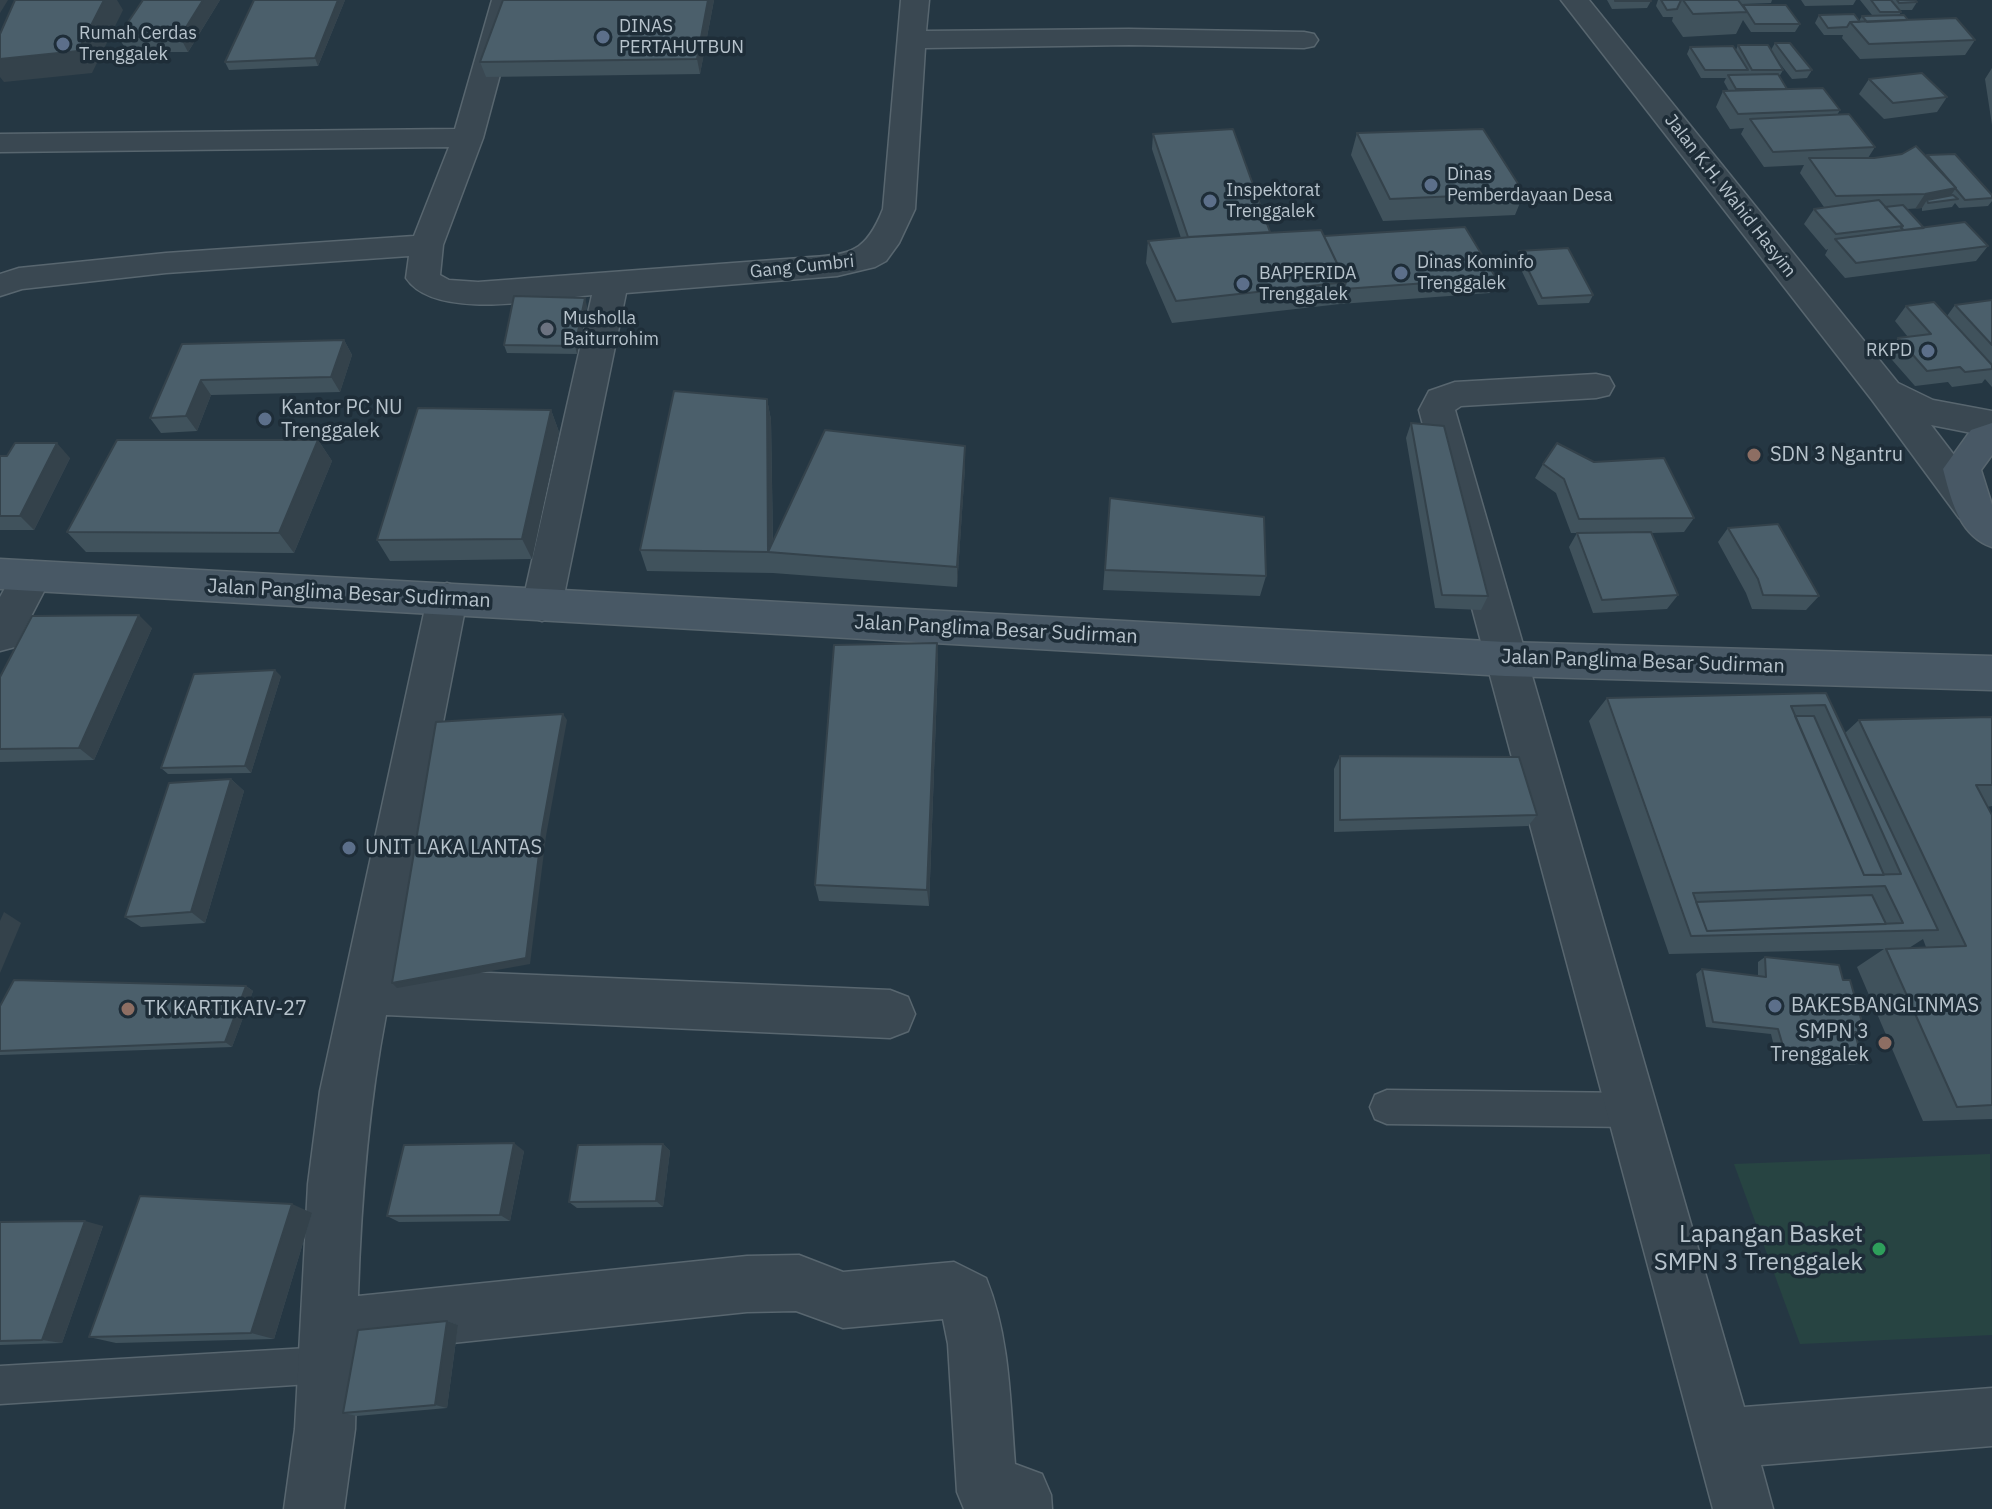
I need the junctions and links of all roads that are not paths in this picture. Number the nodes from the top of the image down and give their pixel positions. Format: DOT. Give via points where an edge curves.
graph roads {
  1 [pos="506,0"];
  2 [pos="915,0"];
  3 [pos="1575,0"];
  4 [pos="913,40"];
  5 [pos="1304,40"];
  6 [pos="468,138"];
  7 [pos="0,143"];
  8 [pos="427,245"];
  9 [pos="611,283"];
  10 [pos="0,285"];
  11 [pos="1596,386"];
  12 [pos="1885,391"];
  13 [pos="1992,424"];
  14 [pos="1992,436"];
  15 [pos="1983,520"];
  16 [pos="16,575"];
  17 [pos="447,599"];
  18 [pos="542,605"];
  19 [pos="0,635"];
  20 [pos="1505,659"];
  21 [pos="1992,673"];
  22 [pos="366,991"];
  23 [pos="890,1014"];
  24 [pos="1387,1107"];
  25 [pos="1632,1110"];
  26 [pos="327,1347"];
  27 [pos="0,1385"];
  28 [pos="1992,1417"];
  29 [pos="1724,1438"];
  30 [pos="314,1509"];
  31 [pos="1022,1509"];
  32 [pos="1743,1509"];
  1 -- 6 [label="street"];
  2 -- 4 [label="street, Gang Cumbri"];
  3 -- 12 [label="street, Jalan K.H. Wahid Hasyim"];
  4 -- 5 [label="street"];
  4 -- 9 [label="street, Gang Cumbri" via="899,209 891,234 875,255 847,264"];
  6 -- 7 [label="street"];
  6 -- 8 [label="street"];
  8 -- 9 [label="street" via="423,278 446,292"];
  8 -- 10 [label="street" via="166,263"];
  9 -- 18 [label="street"];
  11 -- 20 [label="street" via="1455,394 1442,400 1437,410"];
  12 -- 13 [label="street" via="1924,411"];
  12 -- 15 [label="street, Jalan K.H. Wahid Hasyim"];
  14 -- 15 [label="main road" via="1962,469"];
  16 -- 17 [label="main road, Jalan Panglima Besar Sudirman"];
  16 -- 19 [label="street"];
  17 -- 18 [label="main road, Jalan Panglima Besar Sudirman"];
  17 -- 22 [label="street"];
  18 -- 20 [label="main road, Jalan Panglima Besar Sudirman"];
  20 -- 21 [label="main road, Jalan Panglima Besar Sudirman"];
  20 -- 25 [label="street"];
  22 -- 23 [label="street"];
  22 -- 26 [label="street" via="335,1184"];
  24 -- 25 [label="lane"];
  25 -- 29 [label="street"];
  26 -- 27 [label="lane"];
  26 -- 30 [label="street" via="325,1429"];
  26 -- 31 [label="street" via="747,1284 799,1283 843,1300 954,1290 966,1298 977,1344 987,1492 1021,1495"];
  28 -- 29 [label="street"];
  29 -- 32 [label="street"];
}
